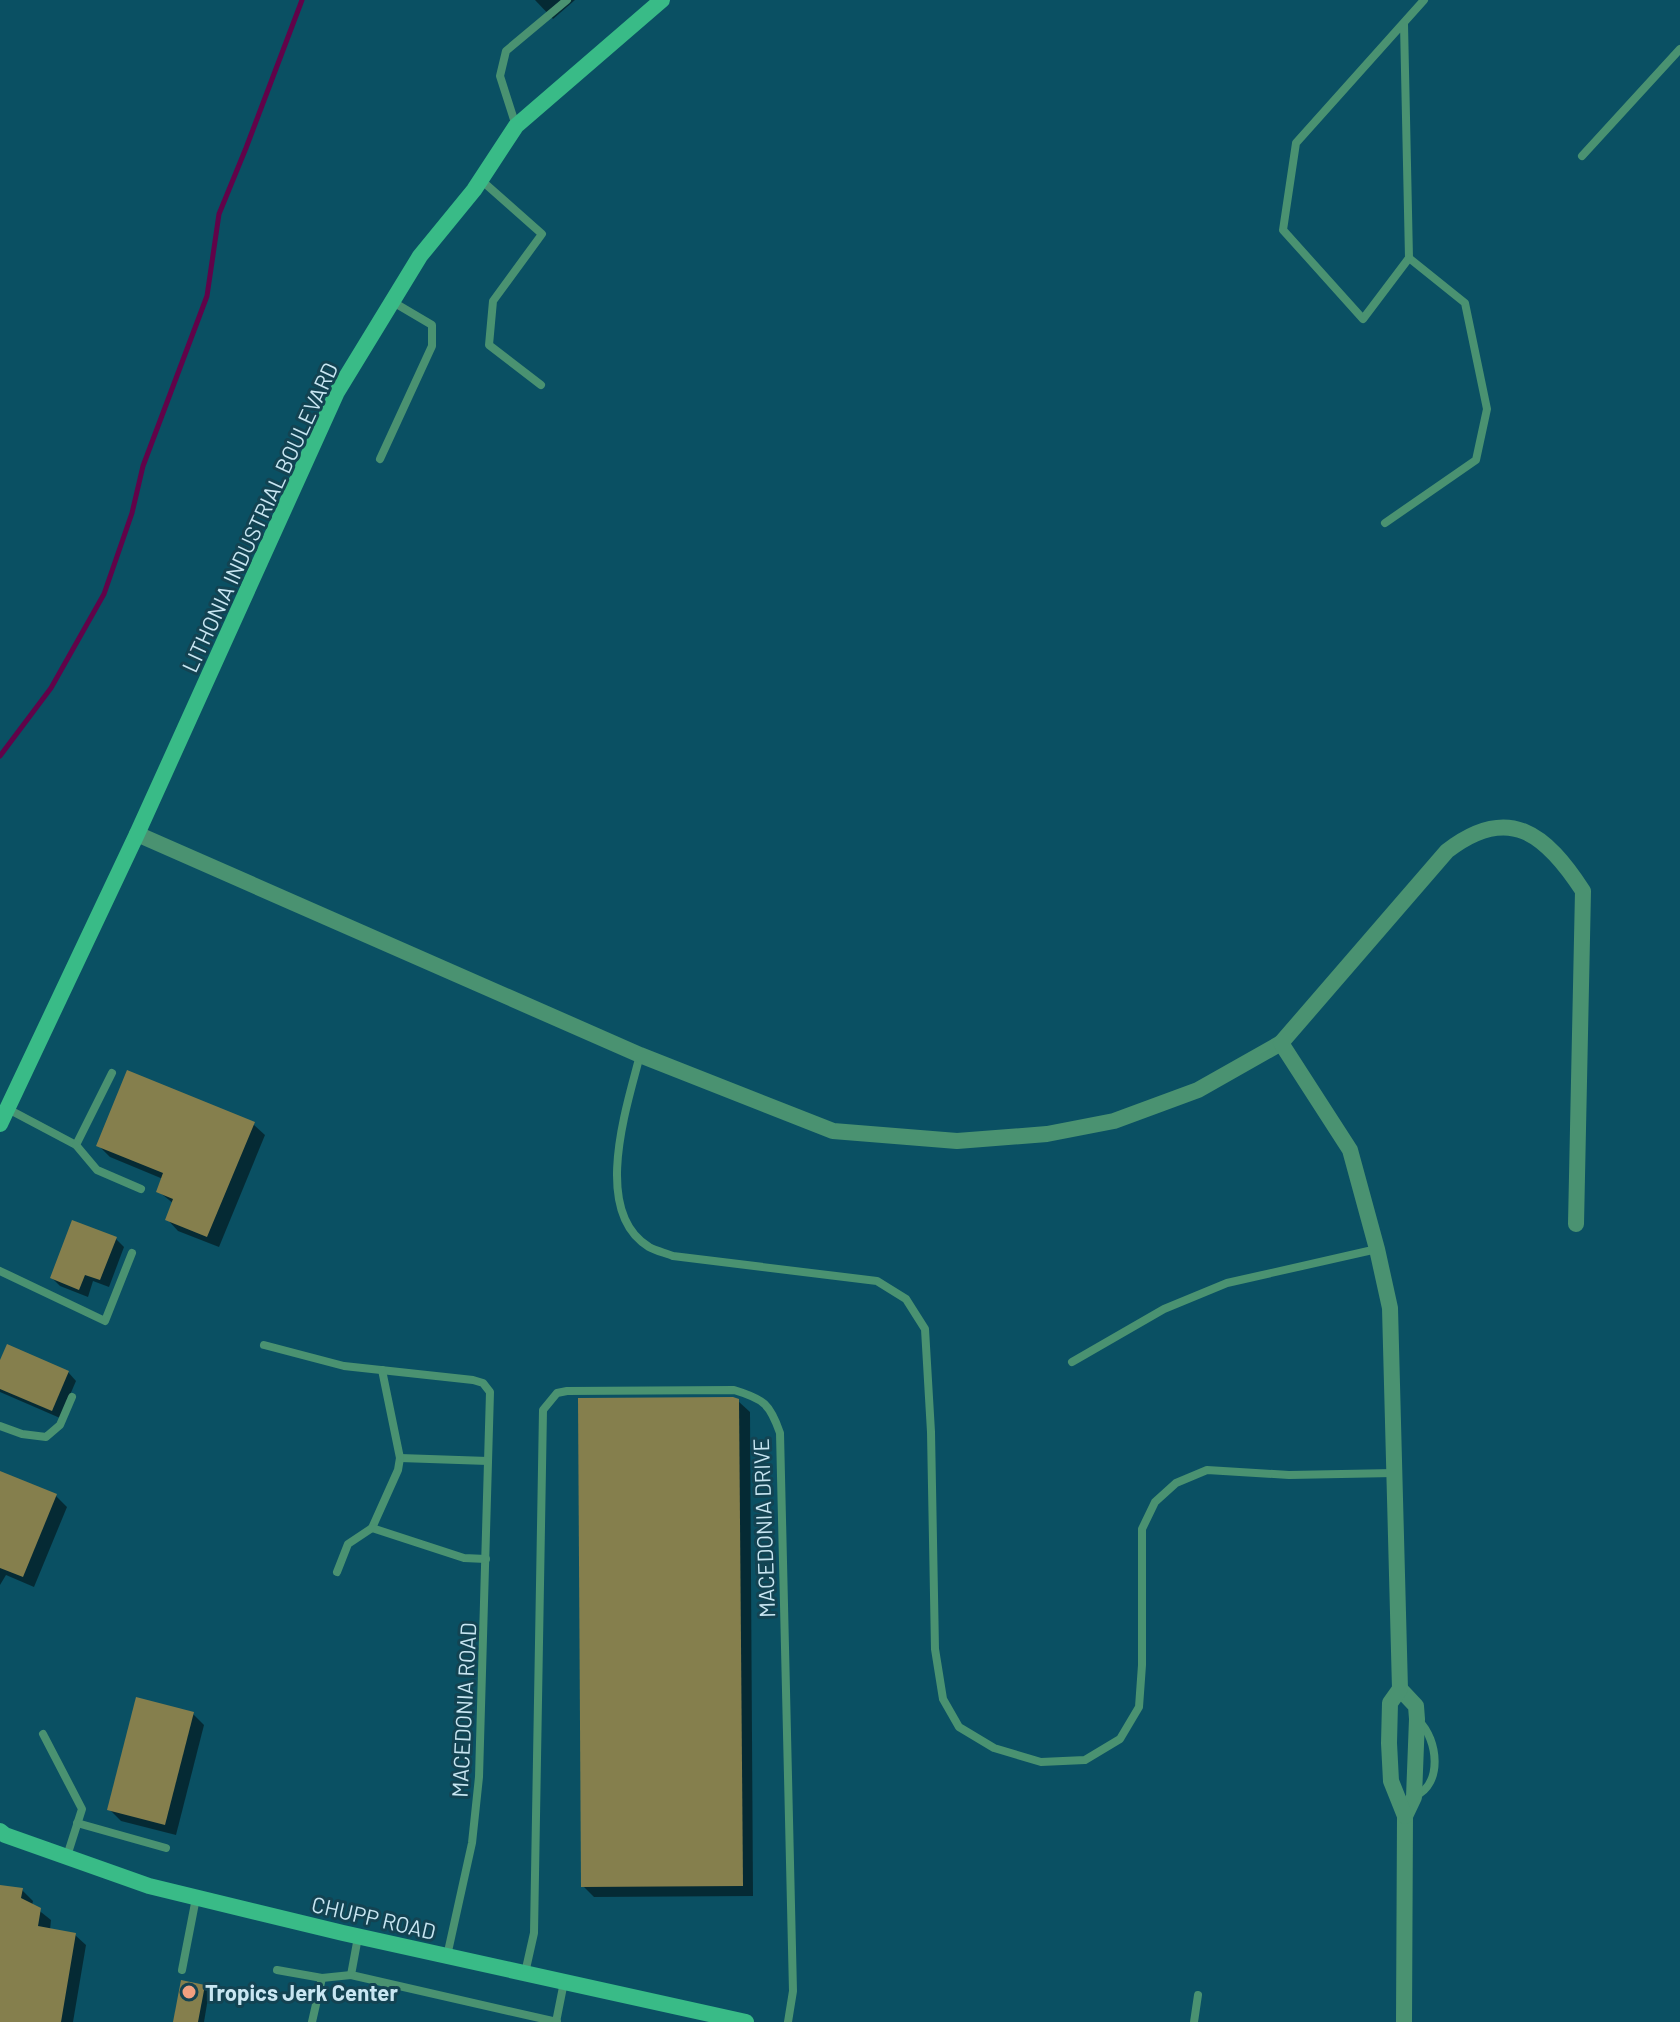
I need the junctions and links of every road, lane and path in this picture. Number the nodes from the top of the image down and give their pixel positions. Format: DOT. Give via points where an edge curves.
graph roads {
  1 [pos="567,0"];
  2 [pos="662,0"];
  3 [pos="1424,0"];
  4 [pos="1404,24"];
  5 [pos="1680,49"];
  6 [pos="516,126"];
  7 [pos="1582,156"];
  8 [pos="481,180"];
  9 [pos="1409,258"];
  10 [pos="392,302"];
  11 [pos="541,385"];
  12 [pos="380,459"];
  13 [pos="1385,523"];
  14 [pos="137,834"];
  15 [pos="1281,1043"];
  16 [pos="640,1055"];
  17 [pos="112,1073"];
  18 [pos="3,1116"];
  19 [pos="76,1145"];
  20 [pos="141,1189"];
  21 [pos="1576,1224"];
  22 [pos="1377,1249"];
  23 [pos="132,1253"];
  24 [pos="0,1271"];
  25 [pos="264,1345"];
  26 [pos="1072,1362"];
  27 [pos="382,1370"];
  28 [pos="72,1397"];
  29 [pos="0,1426"];
  30 [pos="400,1458"];
  31 [pos="488,1461"];
  32 [pos="1394,1473"];
  33 [pos="372,1528"];
  34 [pos="486,1559"];
  35 [pos="337,1572"];
  36 [pos="1400,1689"];
  37 [pos="1417,1719"];
  38 [pos="43,1734"];
  39 [pos="1389,1743"];
  40 [pos="1417,1743"];
  41 [pos="1414,1797"];
  42 [pos="1405,1816"];
  43 [pos="77,1823"];
  44 [pos="0,1831"];
  45 [pos="166,1848"];
  46 [pos="67,1857"];
  47 [pos="196,1898"];
  48 [pos="358,1937"];
  49 [pos="446,1957"];
  50 [pos="182,1970"];
  51 [pos="277,1970"];
  52 [pos="525,1974"];
  53 [pos="351,1975"];
  54 [pos="322,1978"];
  55 [pos="564,1982"];
  56 [pos="1198,1995"];
  57 [pos="312,2022"];
  58 [pos="556,2022"];
  59 [pos="746,2022"];
  60 [pos="788,2022"];
  61 [pos="1194,2022"];
  62 [pos="1404,2022"];
  1 -- 6 [label="lane" via="506,51 500,76"];
  2 -- 6 [label="main road, LITHONIA INDUSTRIAL BOULEVARD"];
  3 -- 4 [label="lane"];
  4 -- 9 [label="lane"];
  4 -- 9 [label="lane" via="1296,143 1283,230 1363,319"];
  5 -- 7 [label="lane"];
  6 -- 8 [label="main road, LITHONIA INDUSTRIAL BOULEVARD"];
  8 -- 10 [label="main road, LITHONIA INDUSTRIAL BOULEVARD" via="420,256"];
  8 -- 11 [label="lane" via="542,234 493,301 489,345"];
  9 -- 13 [label="lane" via="1465,303 1487,409 1476,460"];
  10 -- 12 [label="lane" via="432,325 432,346"];
  10 -- 14 [label="main road, LITHONIA INDUSTRIAL BOULEVARD" via="337,392"];
  14 -- 16 [label="street"];
  14 -- 18 [label="main road, LITHONIA INDUSTRIAL BOULEVARD"];
  15 -- 16 [label="street" via="1198,1090 1114,1121 1047,1134 957,1141 833,1131"];
  15 -- 21 [label="street" via="1447,851 1469,834 1502,827 1534,835 1562,859 1583,891"];
  15 -- 22 [label="street" via="1350,1150"];
  16 -- 32 [label="lane" via="618,1137 618,1186 625,1222 649,1247 673,1256 877,1281 906,1299 925,1329 935,1649 943,1699 959,1727 994,1748 1041,1762 1085,1760 1120,1739 1139,1707 1142,1529 1155,1502 1176,1483 1207,1470"];
  17 -- 19 [label="lane"];
  18 -- 19 [label="lane"];
  19 -- 20 [label="lane" via="97,1170"];
  22 -- 26 [label="lane" via="1227,1283 1164,1309"];
  22 -- 32 [label="street" via="1390,1308"];
  23 -- 24 [label="lane" via="105,1321"];
  25 -- 27 [label="lane, MACEDONIA ROAD"];
  27 -- 30 [label="lane"];
  27 -- 31 [label="lane, MACEDONIA ROAD" via="483,1383 490,1392"];
  28 -- 29 [label="lane" via="60,1425 46,1437"];
  30 -- 31 [label="lane"];
  30 -- 33 [label="lane"];
  31 -- 34 [label="lane, MACEDONIA ROAD"];
  32 -- 36 [label="street"];
  33 -- 34 [label="lane" via="464,1558"];
  33 -- 35 [label="lane" via="348,1544"];
  34 -- 49 [label="lane, MACEDONIA ROAD" via="475,1822"];
  36 -- 37 [label="street" via="1416,1706"];
  36 -- 39 [label="street" via="1390,1703"];
  37 -- 40 [label="street"];
  37 -- 41 [label="lane" via="1433,1743 1432,1782"];
  38 -- 43 [label="lane" via="82,1809"];
  39 -- 40 [label="lane"];
  39 -- 42 [label="street" via="1391,1781"];
  40 -- 41 [label="street"];
  41 -- 42 [label="street"];
  42 -- 62 [label="street"];
  43 -- 45 [label="lane"];
  43 -- 46 [label="lane"];
  44 -- 46 [label="main road, CHUPP ROAD"];
  46 -- 47 [label="main road, CHUPP ROAD"];
  47 -- 48 [label="main road, CHUPP ROAD"];
  47 -- 50 [label="lane"];
  48 -- 49 [label="main road, CHUPP ROAD"];
  48 -- 53 [label="lane"];
  49 -- 52 [label="main road, CHUPP ROAD"];
  51 -- 54 [label="lane"];
  52 -- 55 [label="main road, CHUPP ROAD"];
  52 -- 60 [label="lane, MACEDONIA DRIVE" via="534,1933 543,1410 557,1393 567,1391 734,1390 766,1404 780,1433 793,1991"];
  53 -- 54 [label="lane"];
  53 -- 58 [label="lane"];
  54 -- 57 [label="lane"];
  55 -- 58 [label="lane"];
  55 -- 59 [label="main road, CHUPP ROAD"];
  56 -- 61 [label="lane"];
}
